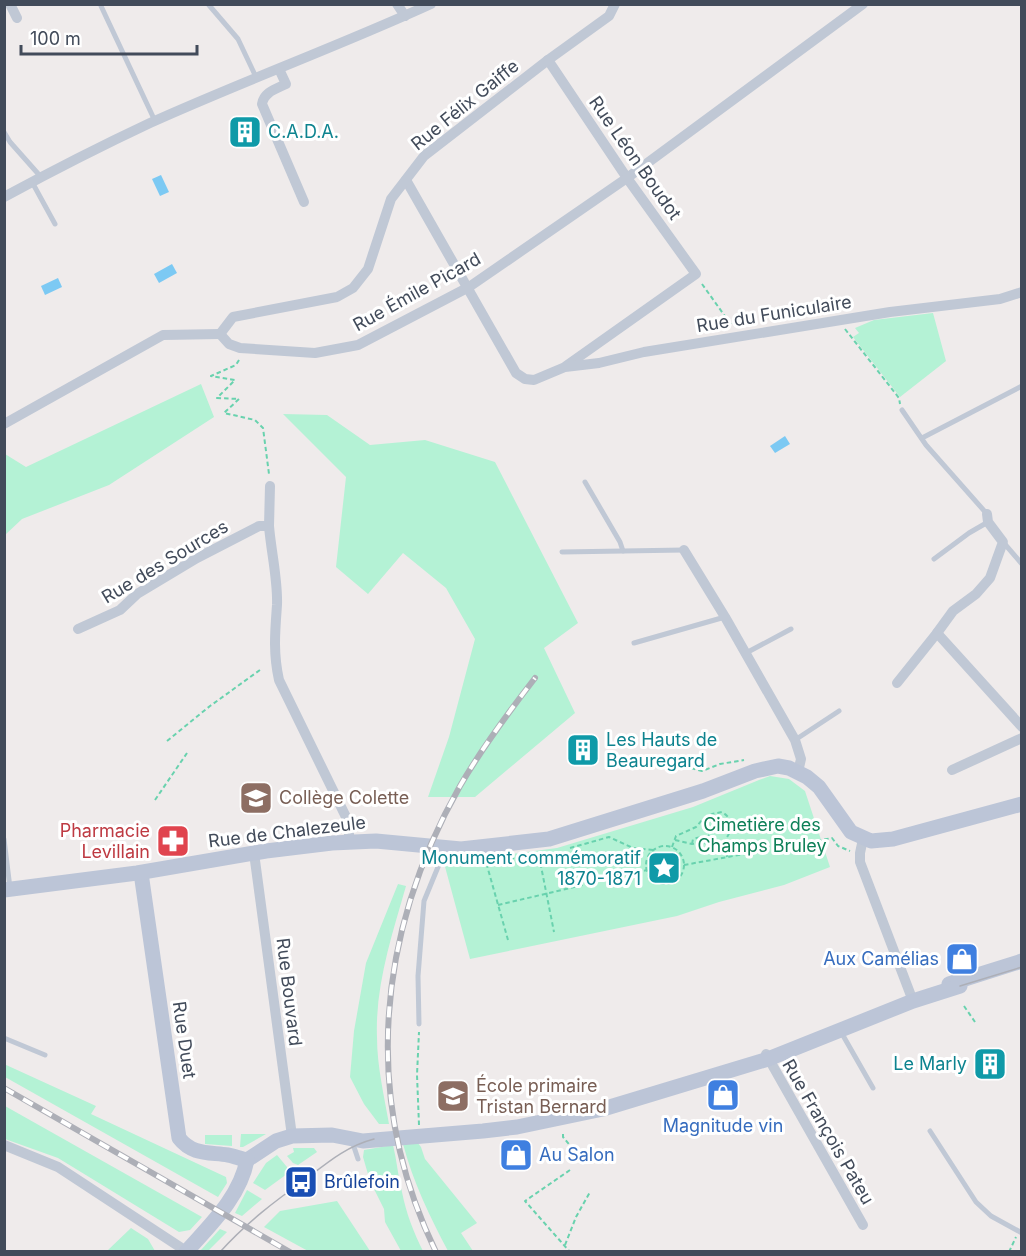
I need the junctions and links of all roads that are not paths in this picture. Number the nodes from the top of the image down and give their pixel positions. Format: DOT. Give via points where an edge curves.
graph roads {
  1 [pos="10,4"];
  2 [pos="102,4"];
  3 [pos="208,4"];
  4 [pos="397,4"];
  5 [pos="431,4"];
  6 [pos="615,4"];
  7 [pos="863,4"];
  8 [pos="405,16"];
  9 [pos="17,18"];
  10 [pos="548,60"];
  11 [pos="279,69"];
  12 [pos="257,79"];
  13 [pos="155,121"];
  14 [pos="4,132"];
  15 [pos="627,178"];
  16 [pos="37,179"];
  17 [pos="406,180"];
  18 [pos="4,197"];
  19 [pos="304,202"];
  20 [pos="55,224"];
  21 [pos="469,286"];
  22 [pos="1022,292"];
  23 [pos="220,334"];
  24 [pos="564,367"];
  25 [pos="1022,386"];
  26 [pos="902,410"];
  27 [pos="4,424"];
  28 [pos="922,438"];
  29 [pos="585,482"];
  30 [pos="270,486"];
  31 [pos="988,518"];
  32 [pos="269,526"];
  33 [pos="1003,542"];
  34 [pos="623,550"];
  35 [pos="684,550"];
  36 [pos="562,552"];
  37 [pos="934,559"];
  38 [pos="1022,564"];
  39 [pos="725,617"];
  40 [pos="791,628"];
  41 [pos="78,629"];
  42 [pos="937,633"];
  43 [pos="634,643"];
  44 [pos="746,653"];
  45 [pos="897,682"];
  46 [pos="839,711"];
  47 [pos="1022,727"];
  48 [pos="1022,738"];
  49 [pos="795,740"];
  50 [pos="952,770"];
  51 [pos="798,772"];
  52 [pos="1022,804"];
  53 [pos="4,839"];
  54 [pos="863,839"];
  55 [pos="350,842"];
  56 [pos="446,848"];
  57 [pos="254,853"];
  58 [pos="141,873"];
  59 [pos="7,890"];
  60 [pos="1022,961"];
  61 [pos="911,999"];
  62 [pos="419,1024"];
  63 [pos="840,1030"];
  64 [pos="4,1038"];
  65 [pos="45,1055"];
  66 [pos="767,1056"];
  67 [pos="873,1088"];
  68 [pos="930,1131"];
  69 [pos="292,1136"];
  70 [pos="351,1138"];
  71 [pos="4,1145"];
  72 [pos="358,1159"];
  73 [pos="247,1161"];
  74 [pos="863,1226"];
  75 [pos="1020,1233"];
  76 [pos="186,1251"];
  1 -- 9 [label="street"];
  2 -- 13 [label="lane"];
  3 -- 12 [label="lane" via="237,39"];
  4 -- 8 [label="street"];
  5 -- 8 [label="street"];
  6 -- 10 [label="street, Rue Félix Gaiffe" via="609,16"];
  7 -- 15 [label="street, Rue Émile Picard"];
  8 -- 11 [label="street"];
  10 -- 15 [label="street, Rue Léon Boudot"];
  10 -- 17 [label="street, Rue Félix Gaiffe" via="424,156"];
  11 -- 12 [label="street"];
  11 -- 19 [label="street" via="286,84 267,94 262,104"];
  12 -- 13 [label="street"];
  13 -- 16 [label="street"];
  14 -- 16 [label="lane"];
  15 -- 21 [label="street, Rue Émile Picard"];
  15 -- 24 [label="street, Rue Léon Boudot" via="696,274"];
  16 -- 18 [label="street"];
  16 -- 20 [label="lane"];
  17 -- 21 [label="street"];
  17 -- 23 [label="street, Rue Félix Gaiffe" via="392,199 368,269 353,288 337,297 233,316"];
  21 -- 23 [label="street, Rue Émile Picard" via="358,345 315,353 240,348 229,344"];
  21 -- 24 [label="street, Rue du Funiculaire" via="516,373 534,380"];
  22 -- 24 [label="street, Rue du Funiculaire" via="978,303 838,320"];
  23 -- 27 [label="street" via="163,335"];
  25 -- 28 [label="lane"];
  26 -- 28 [label="lane"];
  28 -- 31 [label="lane"];
  29 -- 34 [label="lane"];
  30 -- 32 [label="street"];
  31 -- 33 [label="street"];
  31 -- 37 [label="lane"];
  32 -- 41 [label="street, Rue des Sources" via="259,526 197,558 136,594 120,610"];
  32 -- 55 [label="street" via="279,680 347,819"];
  33 -- 38 [label="lane"];
  33 -- 42 [label="street" via="990,578 953,611"];
  34 -- 35 [label="lane"];
  34 -- 36 [label="lane"];
  35 -- 39 [label="street"];
  39 -- 43 [label="lane"];
  39 -- 44 [label="street"];
  40 -- 44 [label="lane"];
  42 -- 45 [label="street"];
  42 -- 47 [label="street"];
  44 -- 49 [label="street"];
  46 -- 49 [label="lane"];
  48 -- 50 [label="street"];
  49 -- 51 [label="street" via="801,759"];
  51 -- 54 [label="street" via="819,788 851,832"];
  51 -- 56 [label="street, Rue de Chalezeule" via="778,766 765,768 549,839 474,849"];
  52 -- 54 [label="street" via="893,839"];
  53 -- 59 [label="lane"];
  54 -- 61 [label="street" via="860,862"];
  55 -- 56 [label="street, Rue de Chalezeule"];
  55 -- 57 [label="street, Rue de Chalezeule"];
  56 -- 62 [label="lane" via="424,901"];
  57 -- 58 [label="street, Rue de Chalezeule"];
  57 -- 69 [label="street, Rue Bouvard"];
  58 -- 59 [label="street, Rue de Chalezeule"];
  58 -- 73 [label="street, Rue Duet" via="179,1138 202,1153"];
  60 -- 61 [label="street"];
  61 -- 63 [label="street"];
  61 -- 66 [label="street"];
  63 -- 66 [label="street"];
  63 -- 67 [label="lane"];
  64 -- 65 [label="lane"];
  66 -- 70 [label="street" via="550,1116"];
  66 -- 70 [label="street" via="684,1086 564,1118 517,1127 363,1141"];
  66 -- 74 [label="street, Rue François Pateu"];
  68 -- 75 [label="lane" via="976,1202"];
  69 -- 70 [label="street"];
  69 -- 73 [label="street" via="276,1141"];
  70 -- 72 [label="lane"];
  71 -- 76 [label="street" via="58,1167"];
  73 -- 76 [label="street" via="231,1199"];
}
